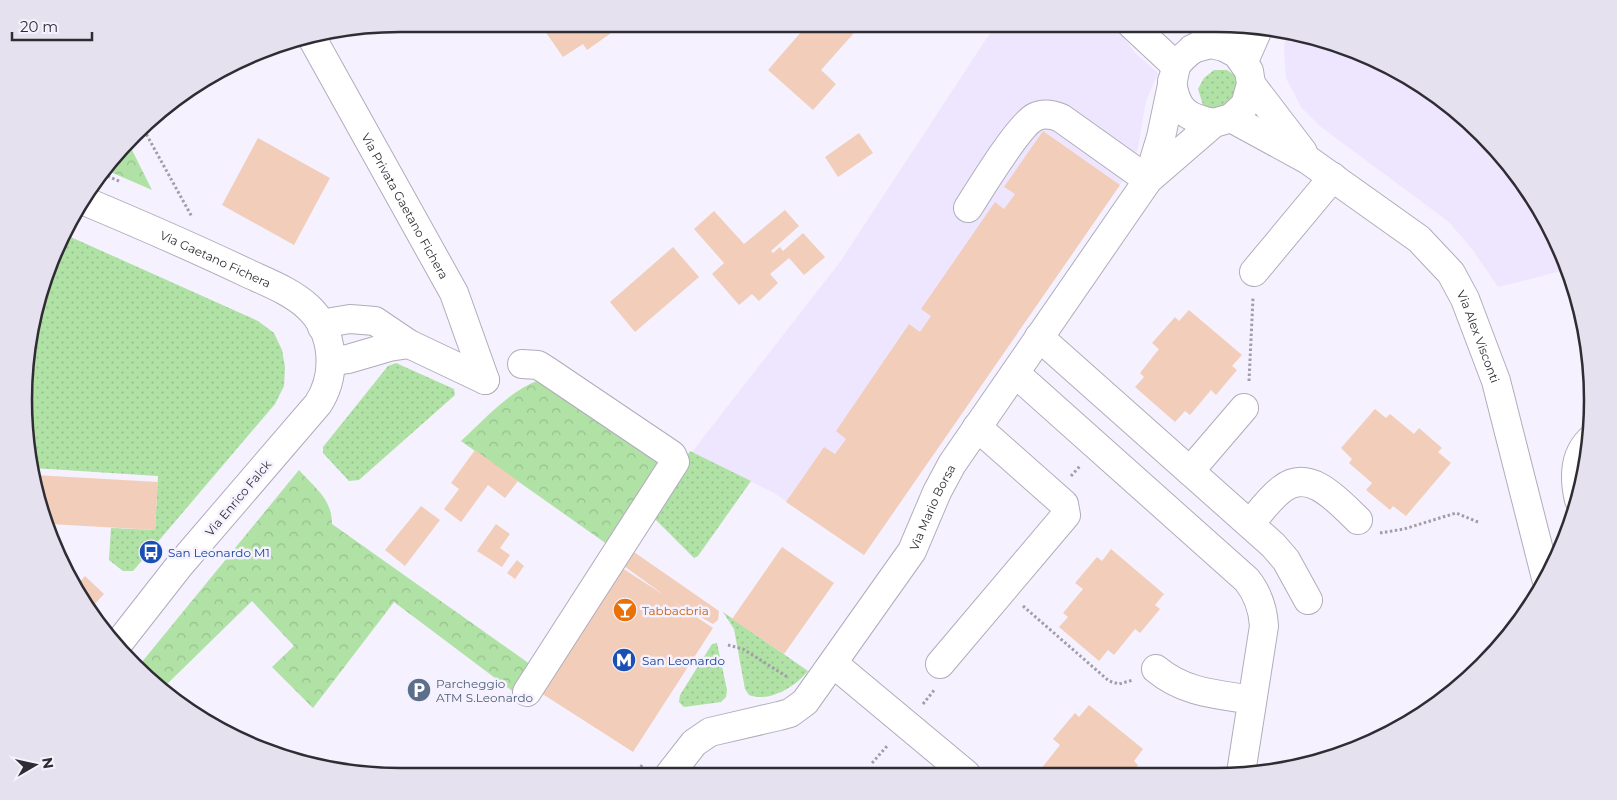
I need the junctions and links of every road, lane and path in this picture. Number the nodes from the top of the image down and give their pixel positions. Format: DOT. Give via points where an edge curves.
graph roads {
  1 [pos="1140,32"];
  2 [pos="1224,32"];
  3 [pos="1257,35"];
  4 [pos="315,43"];
  5 [pos="1180,66"];
  6 [pos="1247,73"];
  7 [pos="1222,120"];
  8 [pos="146,134"];
  9 [pos="1308,160"];
  10 [pos="108,176"];
  11 [pos="1333,177"];
  12 [pos="1148,180"];
  13 [pos="121,182"];
  14 [pos="90,203"];
  15 [pos="968,208"];
  16 [pos="194,219"];
  17 [pos="1254,272"];
  18 [pos="1039,337"];
  19 [pos="327,344"];
  20 [pos="408,344"];
  21 [pos="522,364"];
  22 [pos="1014,373"];
  23 [pos="1244,408"];
  24 [pos="977,427"];
  25 [pos="1097,446"];
  26 [pos="1580,454"];
  27 [pos="1190,471"];
  28 [pos="1576,477"];
  29 [pos="1054,495"];
  30 [pos="1358,520"];
  31 [pos="1478,522"];
  32 [pos="1250,524"];
  33 [pos="1544,569"];
  34 [pos="1004,589"];
  35 [pos="1308,600"];
  36 [pos="122,639"];
  37 [pos="728,645"];
  38 [pos="834,664"];
  39 [pos="940,664"];
  40 [pos="1156,669"];
  41 [pos="792,680"];
  42 [pos="527,692"];
  43 [pos="1252,700"];
  44 [pos="1242,767"];
  45 [pos="674,768"];
  46 [pos="959,768"];
  1 -- 5 [label="street"];
  2 -- 5 [label="street"];
  3 -- 6 [label="street, Via Mario Borsa"];
  4 -- 20 [label="street, Via Privata Gaetano Fichera" via="454,293 485,380"];
  5 -- 6 [label="street" via="1211,44 1224,46 1237,54"];
  5 -- 7 [label="street" via="1174,95 1184,111 1195,119"];
  5 -- 12 [label="street, Via Mario Borsa"];
  6 -- 7 [label="street, Via Mario Borsa" via="1245,105"];
  6 -- 9 [label="street, Via Alex Visconti"];
  7 -- 9 [label="street, Via Alex Visconti"];
  7 -- 12 [label="street, Via Mario Borsa"];
  8 -- 16 [label="path"];
  9 -- 11 [label="street, Via Alex Visconti"];
  10 -- 13 [label="path"];
  11 -- 17 [label="street"];
  11 -- 33 [label="street, Via Alex Visconti" via="1418,239 1451,273 1466,299 1496,381"];
  12 -- 15 [label="street" via="1061,118 1045,114 1036,116 1023,128"];
  12 -- 18 [label="street, Via Mario Borsa"];
  14 -- 19 [label="street, Via Gaetano Fichera" via="190,246 285,292 310,308"];
  17 -- 23 [label="path" via="1250,375"];
  18 -- 22 [label="street, Via Mario Borsa"];
  18 -- 27 [label="street"];
  19 -- 20 [label="street" via="348,360"];
  19 -- 20 [label="street" via="332,322 350,319 375,321"];
  19 -- 36 [label="street, Via Enrico Falck" via="330,377 318,404 179,566"];
  21 -- 42 [label="street" via="538,365 546,370 672,455 674,462"];
  22 -- 24 [label="street, Via Mario Borsa"];
  22 -- 25 [label="street"];
  23 -- 27 [label="street"];
  24 -- 29 [label="street"];
  24 -- 38 [label="street, Via Mario Borsa" via="943,478 912,551"];
  25 -- 29 [label="path"];
  25 -- 43 [label="street" via="1254,589 1264,613 1264,626"];
  26 -- 28 [label="street"];
  27 -- 32 [label="street"];
  29 -- 34 [label="street" via="1064,504 1066,515"];
  30 -- 31 [label="path" via="1368,534 1404,529 1456,513"];
  30 -- 32 [label="street" via="1320,487 1299,482 1282,489"];
  32 -- 35 [label="street" via="1286,560"];
  34 -- 39 [label="street"];
  34 -- 40 [label="path" via="1109,681 1124,683"];
  37 -- 41 [label="path" via="743,649"];
  38 -- 45 [label="street, Via Mario Borsa" via="798,708 779,716 710,732 694,743"];
  38 -- 46 [label="street"];
  40 -- 43 [label="street" via="1171,681 1190,689"];
  43 -- 44 [label="street"];
}
